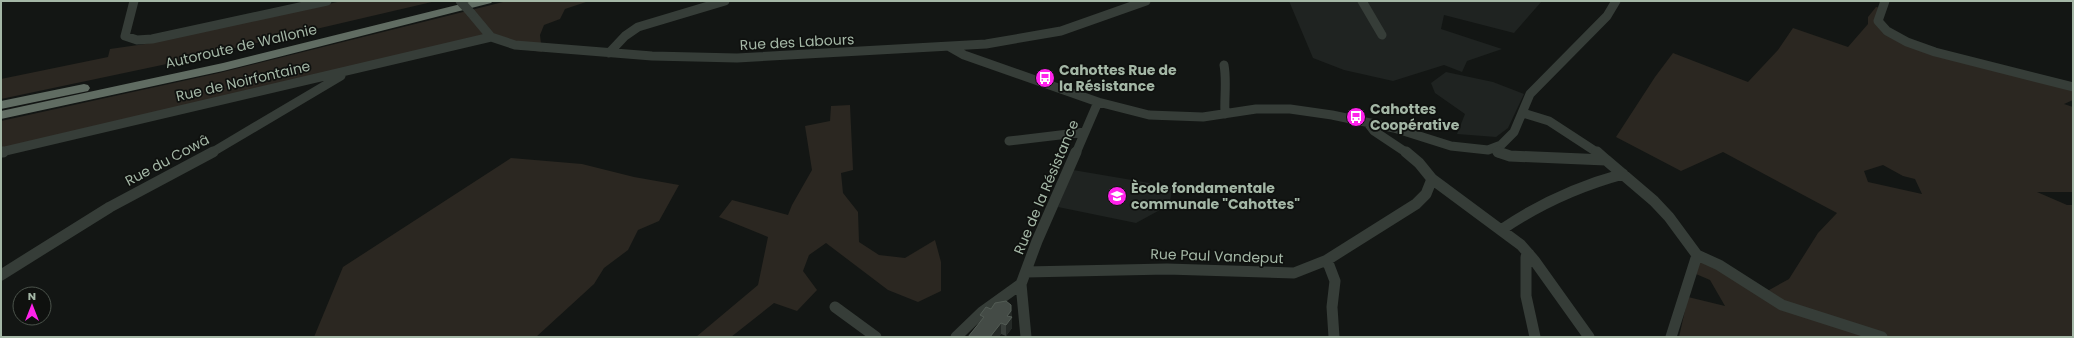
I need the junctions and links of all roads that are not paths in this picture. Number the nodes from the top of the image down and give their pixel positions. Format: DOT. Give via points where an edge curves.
graph roads {
  1 [pos="134,1"];
  2 [pos="327,1"];
  3 [pos="452,1"];
  4 [pos="460,1"];
  5 [pos="487,1"];
  6 [pos="725,1"];
  7 [pos="1362,1"];
  8 [pos="1616,1"];
  9 [pos="1885,1"];
  10 [pos="1142,2"];
  11 [pos="1382,35"];
  12 [pos="491,36"];
  13 [pos="950,47"];
  14 [pos="609,53"];
  15 [pos="1223,65"];
  16 [pos="347,72"];
  17 [pos="2073,86"];
  18 [pos="1098,102"];
  19 [pos="1,105"];
  20 [pos="1523,113"];
  21 [pos="1225,114"];
  22 [pos="1,115"];
  23 [pos="1368,122"];
  24 [pos="1085,132"];
  25 [pos="1009,141"];
  26 [pos="1494,148"];
  27 [pos="1,152"];
  28 [pos="1606,160"];
  29 [pos="1623,174"];
  30 [pos="1432,179"];
  31 [pos="1501,230"];
  32 [pos="1529,254"];
  33 [pos="1697,254"];
  34 [pos="1327,260"];
  35 [pos="1026,272"];
  36 [pos="1,275"];
  37 [pos="1020,284"];
  38 [pos="835,307"];
  39 [pos="876,337"];
  40 [pos="956,337"];
  41 [pos="1026,337"];
  42 [pos="1334,337"];
  43 [pos="1535,337"];
  44 [pos="1589,337"];
  45 [pos="1671,337"];
  46 [pos="1882,337"];
  1 -- 2 [label="street" via="125,36 137,40 170,36"];
  3 -- 19 [label="highway, Autoroute de Wallonie" via="216,58"];
  4 -- 12 [label="street, Rue des Labours, bridge"];
  5 -- 22 [label="highway, Autoroute de Wallonie" via="223,67"];
  6 -- 14 [label="street" via="638,27"];
  7 -- 11 [label="street"];
  8 -- 20 [label="street" via="1607,16 1530,94"];
  9 -- 17 [label="street" via="1878,22 1901,39 1947,55"];
  10 -- 13 [label="street, Rue des Labours" via="1061,31 1008,41"];
  12 -- 14 [label="street, Rue des Labours" via="515,45"];
  12 -- 16 [label="street, Rue de Noirfontaine"];
  13 -- 14 [label="street, Rue des Labours" via="737,58"];
  13 -- 18 [label="street" via="964,56 988,62"];
  15 -- 21 [label="street" via="1226,77"];
  16 -- 27 [label="street, Rue de Noirfontaine"];
  16 -- 36 [label="street, Rue du Cowâ" via="240,137 110,207"];
  18 -- 21 [label="street" via="1172,117"];
  18 -- 24 [label="street, Rue de la Résistance"];
  20 -- 26 [label="street" via="1514,132 1501,145"];
  20 -- 28 [label="street" via="1549,121"];
  21 -- 23 [label="street" via="1256,109 1290,110"];
  23 -- 26 [label="street" via="1450,146 1472,150"];
  23 -- 30 [label="street" via="1374,131 1403,149 1419,163"];
  24 -- 25 [label="street"];
  24 -- 35 [label="street, Rue de la Résistance"];
  26 -- 28 [label="street" via="1500,154 1510,156"];
  28 -- 29 [label="street"];
  29 -- 31 [label="street" via="1560,196 1528,212"];
  29 -- 33 [label="street" via="1669,217"];
  30 -- 31 [label="street"];
  30 -- 34 [label="street, Rue Paul Vandeput" via="1426,194 1416,204"];
  31 -- 32 [label="street"];
  32 -- 43 [label="street" via="1526,257 1526,296"];
  32 -- 44 [label="street"];
  33 -- 45 [label="street"];
  33 -- 46 [label="street" via="1782,305"];
  34 -- 35 [label="street, Rue Paul Vandeput" via="1294,273 1161,269"];
  34 -- 42 [label="street" via="1335,281 1332,308"];
  35 -- 37 [label="street, Rue de la Résistance"];
  37 -- 40 [label="street" via="982,312"];
  37 -- 41 [label="street"];
  38 -- 39 [label="street"];
}
